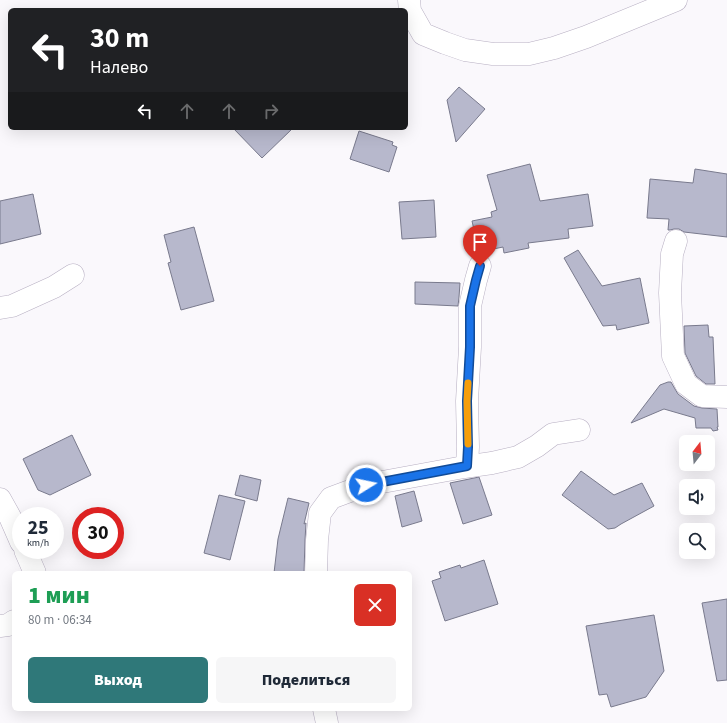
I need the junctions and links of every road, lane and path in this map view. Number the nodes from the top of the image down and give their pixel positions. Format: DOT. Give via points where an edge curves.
graph roads {
  1 [pos="409,0"];
  2 [pos="676,0"];
  3 [pos="676,241"];
  4 [pos="480,266"];
  5 [pos="73,275"];
  6 [pos="0,308"];
  7 [pos="727,398"];
  8 [pos="579,430"];
  9 [pos="467,466"];
  10 [pos="0,499"];
  11 [pos="12,522"];
  12 [pos="29,559"];
  13 [pos="34,571"];
  14 [pos="316,571"];
  15 [pos="12,622"];
  16 [pos="0,626"];
  17 [pos="324,711"];
  18 [pos="327,723"];
  1 -- 2 [label="street" via="410,10 424,34 465,50 493,54 529,54 586,37"];
  3 -- 7 [label="street" via="672,254 670,293 673,356 686,384 702,396"];
  4 -- 9 [label="street" via="470,306"];
  5 -- 6 [label="street" via="12,306"];
  8 -- 9 [label="street" via="553,434 518,457"];
  9 -- 14 [label="street" via="366,485 331,498 320,513 316,540"];
  10 -- 11 [label="street"];
  12 -- 13 [label="street"];
  15 -- 16 [label="street"];
  17 -- 18 [label="street"];
}
